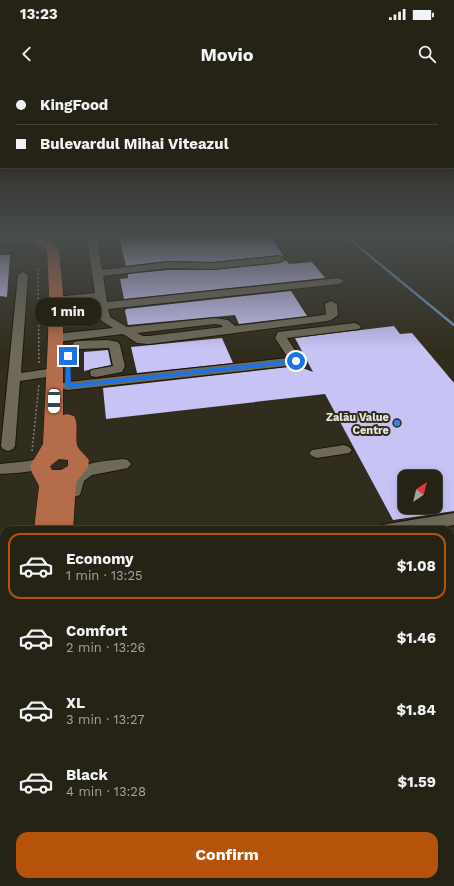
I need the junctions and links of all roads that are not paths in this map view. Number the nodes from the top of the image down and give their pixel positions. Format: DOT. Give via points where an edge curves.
graph roads {
  1 [pos="97,274"];
  2 [pos="23,275"];
  3 [pos="57,275"];
  4 [pos="64,275"];
  5 [pos="339,281"];
  6 [pos="61,299"];
  7 [pos="101,301"];
  8 [pos="331,304"];
  9 [pos="355,327"];
  10 [pos="123,330"];
  11 [pos="64,339"];
  12 [pos="54,372"];
  13 [pos="14,378"];
  14 [pos="68,384"];
  15 [pos="8,446"];
  16 [pos="344,450"];
  17 [pos="317,453"];
  18 [pos="74,464"];
  19 [pos="123,464"];
  20 [pos="41,466"];
  21 [pos="0,469"];
  22 [pos="64,502"];
  23 [pos="454,519"];
  24 [pos="45,526"];
  25 [pos="62,526"];
  26 [pos="411,526"];
  1 -- 7 [label="street"];
  2 -- 13 [label="street"];
  3 -- 6 [label="main road"];
  4 -- 6 [label="main road"];
  5 -- 7 [label="street"];
  6 -- 7 [label="street"];
  6 -- 11 [label="main road"];
  7 -- 10 [label="street" via="105,319"];
  8 -- 10 [label="street" via="332,314 327,318 232,330 149,340 141,340"];
  9 -- 14 [label="street" via="282,335 296,361"];
  10 -- 11 [label="street"];
  11 -- 12 [label="main road"];
  11 -- 14 [label="main road"];
  11 -- 14 [label="street" via="82,345 112,344 119,366 117,369 87,375"];
  12 -- 13 [label="street"];
  12 -- 20 [label="main road" via="53,444"];
  13 -- 15 [label="street"];
  14 -- 18 [label="main road" via="67,444"];
  16 -- 17 [label="street"];
  18 -- 20 [label="main road" via="60,478 48,477"];
  18 -- 22 [label="main road" via="65,482"];
  19 -- 22 [label="street" via="84,472 76,480 73,494"];
  20 -- 21 [label="street"];
  20 -- 24 [label="main road" via="50,486"];
  22 -- 25 [label="main road"];
  23 -- 26 [label="street"];
}
